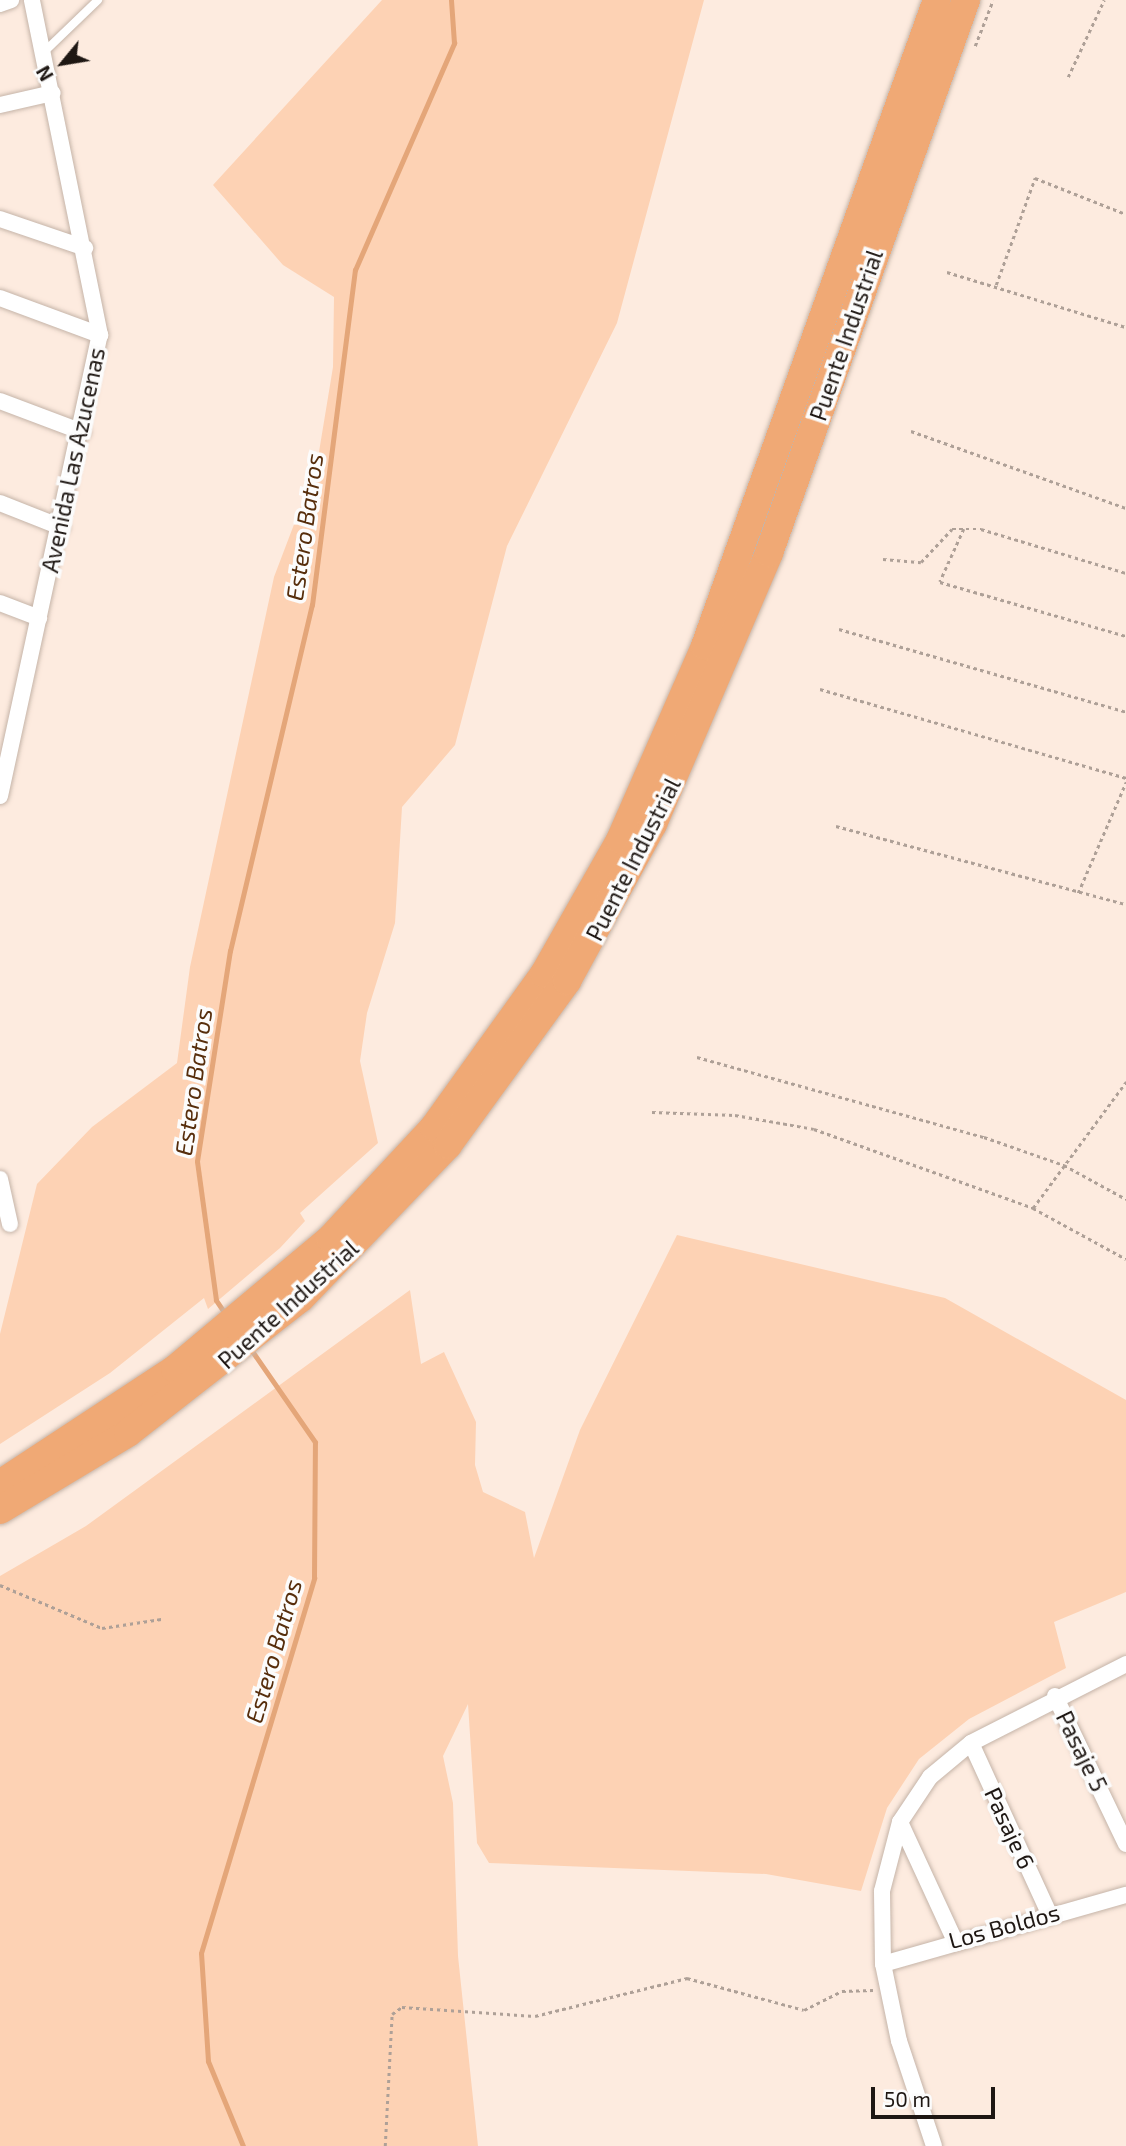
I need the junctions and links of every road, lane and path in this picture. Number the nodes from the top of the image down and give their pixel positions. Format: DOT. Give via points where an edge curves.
graph roads {
  1 [pos="11,0"];
  2 [pos="32,0"];
  3 [pos="98,0"];
  4 [pos="937,0"];
  5 [pos="966,0"];
  6 [pos="1104,0"];
  7 [pos="0,4"];
  8 [pos="44,52"];
  9 [pos="1068,77"];
  10 [pos="53,93"];
  11 [pos="0,105"];
  12 [pos="1126,214"];
  13 [pos="0,219"];
  14 [pos="85,248"];
  15 [pos="947,272"];
  16 [pos="996,285"];
  17 [pos="0,299"];
  18 [pos="1126,327"];
  19 [pos="100,335"];
  20 [pos="0,401"];
  21 [pos="911,431"];
  22 [pos="82,432"];
  23 [pos="0,503"];
  24 [pos="1126,508"];
  25 [pos="61,527"];
  26 [pos="964,529"];
  27 [pos="883,559"];
  28 [pos="1126,573"];
  29 [pos="0,603"];
  30 [pos="39,618"];
  31 [pos="839,629"];
  32 [pos="1126,636"];
  33 [pos="820,689"];
  34 [pos="8,706"];
  35 [pos="1126,712"];
  36 [pos="5,743"];
  37 [pos="1126,780"];
  38 [pos="0,796"];
  39 [pos="836,826"];
  40 [pos="1078,893"];
  41 [pos="1126,904"];
  42 [pos="524,1027"];
  43 [pos="697,1057"];
  44 [pos="1126,1082"];
  45 [pos="652,1112"];
  46 [pos="1064,1165"];
  47 [pos="0,1179"];
  48 [pos="1126,1199"];
  49 [pos="1033,1208"];
  50 [pos="10,1224"];
  51 [pos="1126,1259"];
  52 [pos="0,1484"];
  53 [pos="0,1510"];
  54 [pos="0,1585"];
  55 [pos="161,1619"];
  56 [pos="1126,1664"];
  57 [pos="1055,1696"];
  58 [pos="971,1743"];
  59 [pos="900,1822"];
  60 [pos="1126,1844"];
  61 [pos="1126,1895"];
  62 [pos="1049,1913"];
  63 [pos="954,1939"];
  64 [pos="883,1964"];
  65 [pos="887,1990"];
  66 [pos="385,2146"];
  67 [pos="934,2146"];
  1 -- 7 [label="street"];
  2 -- 8 [label="street, Avenida Las Azucenas"];
  3 -- 8 [label="lane"];
  4 -- 42 [label="highway, Puente Industrial" via="684,699"];
  5 -- 42 [label="highway, Puente Industrial" via="769,553 704,711 626,878"];
  6 -- 9 [label="path"];
  8 -- 10 [label="street, Avenida Las Azucenas"];
  10 -- 11 [label="street"];
  10 -- 14 [label="street, Avenida Las Azucenas"];
  12 -- 16 [label="path" via="1035,178"];
  13 -- 14 [label="street"];
  14 -- 19 [label="street, Avenida Las Azucenas"];
  15 -- 16 [label="path"];
  16 -- 18 [label="path"];
  17 -- 19 [label="street"];
  19 -- 22 [label="street, Avenida Las Azucenas"];
  20 -- 22 [label="street"];
  21 -- 24 [label="path"];
  22 -- 25 [label="street, Avenida Las Azucenas"];
  23 -- 25 [label="street"];
  25 -- 30 [label="street, Avenida Las Azucenas"];
  26 -- 27 [label="path" via="953,530 921,562"];
  26 -- 28 [label="path"];
  26 -- 32 [label="path" via="940,582"];
  29 -- 30 [label="street"];
  30 -- 34 [label="street, Avenida Las Azucenas"];
  31 -- 35 [label="path"];
  33 -- 37 [label="path"];
  34 -- 36 [label="street, Avenida Las Azucenas"];
  36 -- 38 [label="street, Avenida Las Azucenas"];
  37 -- 40 [label="path"];
  39 -- 40 [label="path"];
  40 -- 41 [label="path"];
  42 -- 52 [label="highway, Puente Industrial" via="293,1273 143,1392"];
  42 -- 53 [label="highway, Puente Industrial" via="407,1191 300,1298 128,1433"];
  43 -- 46 [label="path"];
  44 -- 46 [label="path"];
  45 -- 49 [label="path" via="736,1115 814,1129"];
  46 -- 48 [label="path"];
  46 -- 49 [label="path"];
  47 -- 50 [label="street"];
  49 -- 51 [label="path"];
  54 -- 55 [label="path" via="102,1628"];
  56 -- 57 [label="street"];
  57 -- 58 [label="street"];
  57 -- 60 [label="street, Pasaje 5"];
  58 -- 59 [label="street" via="930,1777"];
  58 -- 62 [label="street, Pasaje 6"];
  59 -- 63 [label="street"];
  59 -- 64 [label="street" via="882,1891"];
  61 -- 62 [label="street, Los Boldos"];
  62 -- 63 [label="street, Los Boldos"];
  63 -- 64 [label="street, Los Boldos"];
  64 -- 65 [label="street"];
  65 -- 66 [label="path" via="842,1991 804,2010 687,1978 535,2015 402,2007 392,2014"];
  65 -- 67 [label="street"];
}
